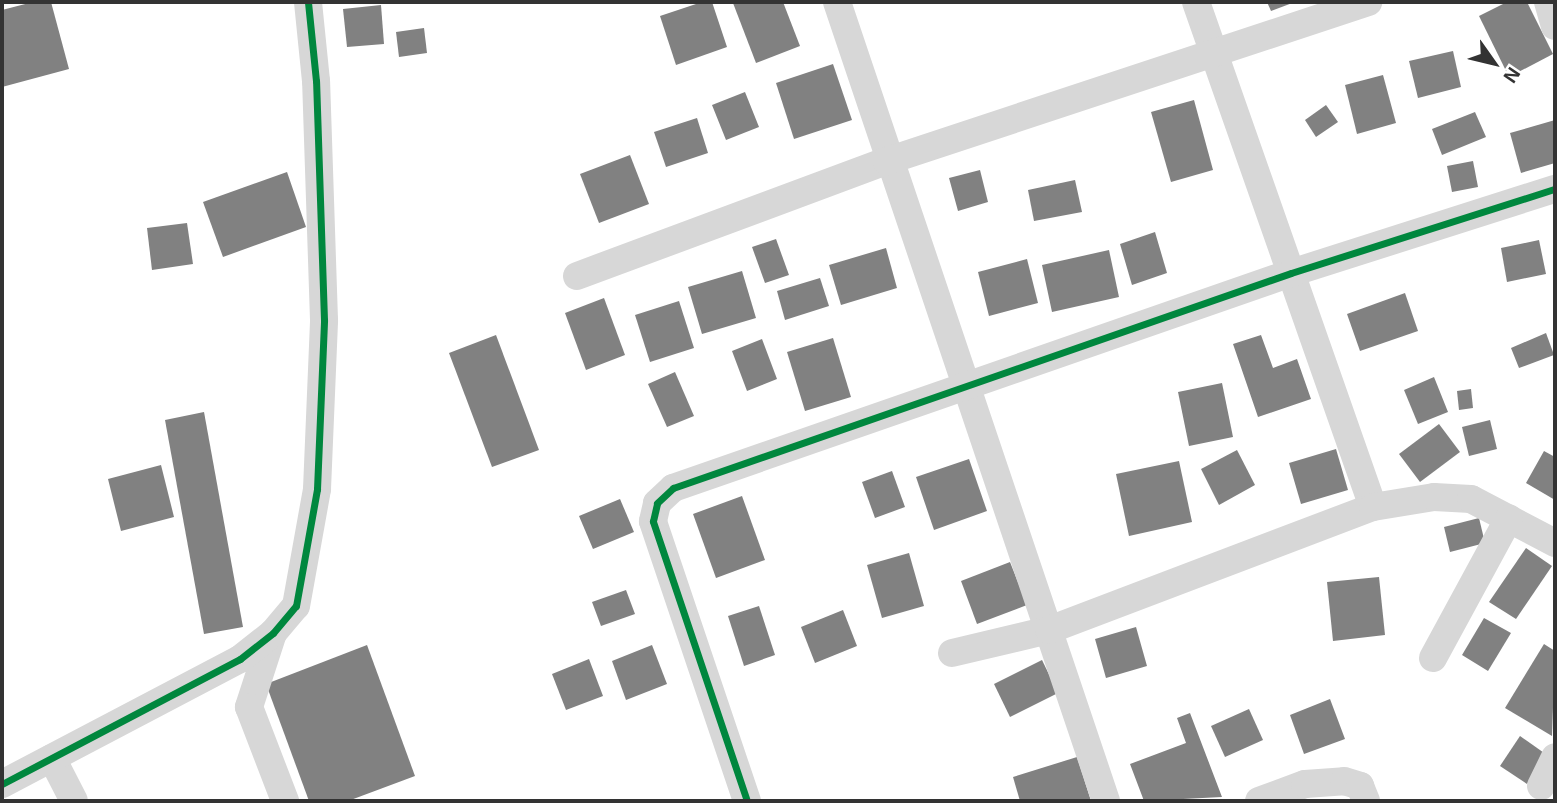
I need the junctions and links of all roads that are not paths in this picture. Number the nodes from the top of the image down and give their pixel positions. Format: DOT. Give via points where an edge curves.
graph roads {
  1 [pos="308,2"];
  2 [pos="837,2"];
  3 [pos="1196,2"];
  4 [pos="1368,2"];
  5 [pos="1548,2"];
  6 [pos="1555,26"];
  7 [pos="1216,56"];
  8 [pos="887,160"];
  9 [pos="1555,189"];
  10 [pos="1291,273"];
  11 [pos="577,276"];
  12 [pos="965,386"];
  13 [pos="1373,507"];
  14 [pos="1509,518"];
  15 [pos="1555,543"];
  16 [pos="1049,630"];
  17 [pos="273,633"];
  18 [pos="953,653"];
  19 [pos="1433,658"];
  20 [pos="1555,757"];
  21 [pos="52,758"];
  22 [pos="2,784"];
  23 [pos="1541,786"];
  24 [pos="74,801"];
  25 [pos="285,801"];
  26 [pos="747,801"];
  27 [pos="1106,801"];
  28 [pos="1259,801"];
  29 [pos="1366,801"];
  1 -- 17 [label="street" via="316,80 324,320 317,489 296,606"];
  2 -- 8 [label="street"];
  3 -- 7 [label="street"];
  4 -- 7 [label="street"];
  5 -- 6 [label="street"];
  7 -- 8 [label="street"];
  7 -- 10 [label="street"];
  8 -- 11 [label="street"];
  8 -- 12 [label="street"];
  9 -- 10 [label="street"];
  10 -- 12 [label="street"];
  10 -- 13 [label="street"];
  12 -- 16 [label="street"];
  12 -- 26 [label="street" via="673,488 657,503 653,521"];
  13 -- 14 [label="street" via="1434,497 1471,499"];
  13 -- 16 [label="street"];
  14 -- 15 [label="street"];
  14 -- 19 [label="street"];
  16 -- 18 [label="street"];
  16 -- 27 [label="street"];
  17 -- 21 [label="street" via="240,659"];
  17 -- 25 [label="street" via="249,707"];
  20 -- 23 [label="street"];
  21 -- 22 [label="street"];
  21 -- 24 [label="street"];
  28 -- 29 [label="street" via="1305,784 1344,781 1360,786"];
}
